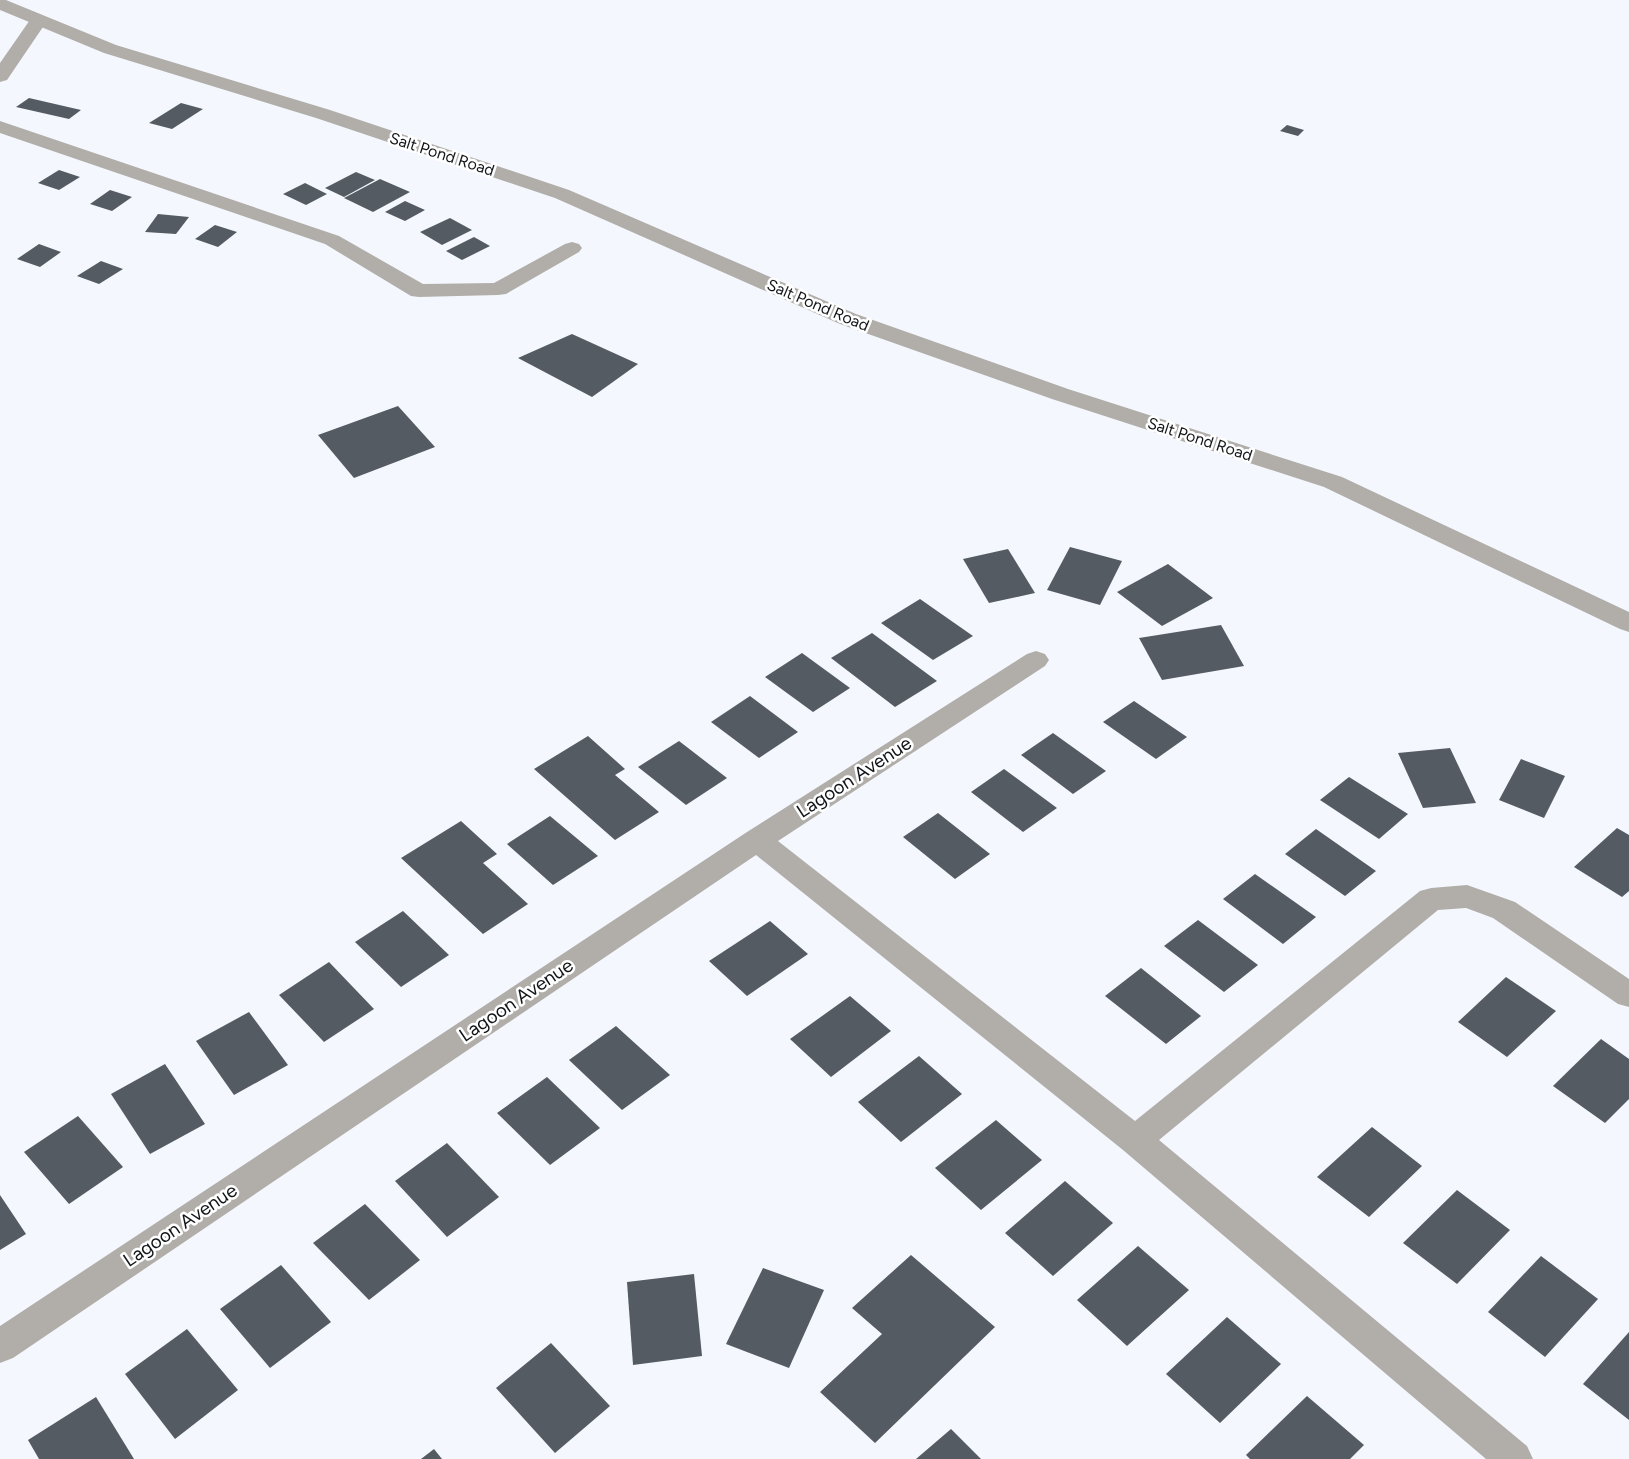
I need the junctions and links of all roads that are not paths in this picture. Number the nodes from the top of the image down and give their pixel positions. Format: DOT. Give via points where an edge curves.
graph roads {
  1 [pos="0,4"];
  2 [pos="38,21"];
  3 [pos="0,76"];
  4 [pos="0,127"];
  5 [pos="572,248"];
  6 [pos="1629,623"];
  7 [pos="1036,660"];
  8 [pos="757,840"];
  9 [pos="1629,995"];
  10 [pos="1135,1140"];
  11 [pos="0,1346"];
  12 [pos="1514,1459"];
  1 -- 2 [label="street, Salt Pond Road"];
  2 -- 3 [label="street"];
  2 -- 6 [label="street, Salt Pond Road" via="110,49 323,114 562,194 848,319 1060,394 1333,482"];
  4 -- 5 [label="street" via="332,240 419,291 498,289"];
  7 -- 8 [label="street, Lagoon Avenue"];
  8 -- 10 [label="street"];
  8 -- 11 [label="street, Lagoon Avenue"];
  9 -- 10 [label="street" via="1504,910 1467,896 1431,899"];
  10 -- 12 [label="street"];
}
